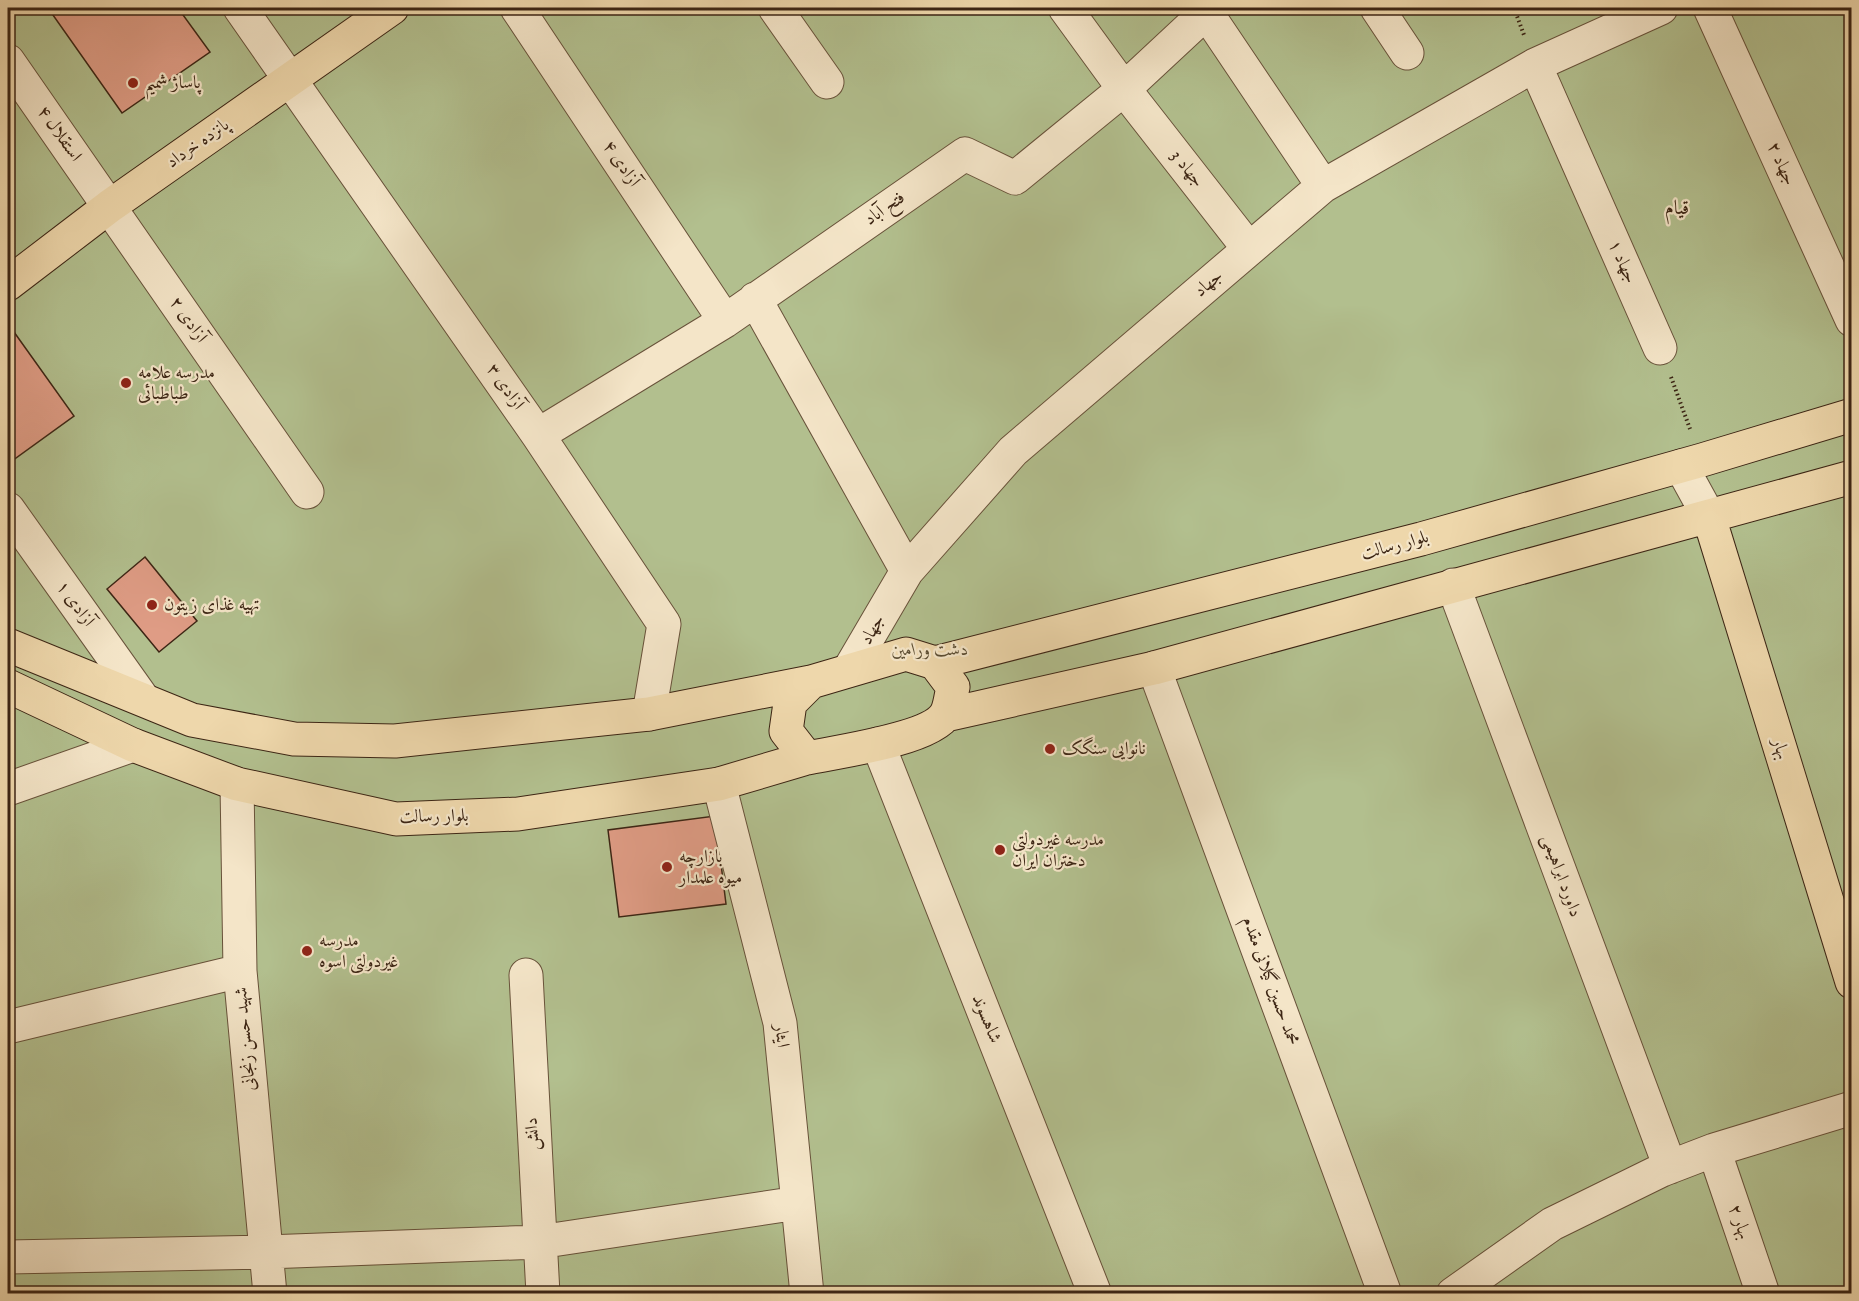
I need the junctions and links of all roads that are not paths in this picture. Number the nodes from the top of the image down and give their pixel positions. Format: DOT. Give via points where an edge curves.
graph roads {
  1 [pos="240,8"];
  2 [pos="392,8"];
  3 [pos="517,8"];
  4 [pos="775,8"];
  5 [pos="1065,8"];
  6 [pos="1377,8"];
  7 [pos="1661,8"];
  8 [pos="1710,8"];
  9 [pos="1208,10"];
  10 [pos="1407,53"];
  11 [pos="8,61"];
  12 [pos="1535,65"];
  13 [pos="290,79"];
  14 [pos="827,82"];
  15 [pos="1124,89"];
  16 [pos="1323,186"];
  17 [pos="110,206"];
  18 [pos="1249,249"];
  19 [pos="8,284"];
  20 [pos="755,299"];
  21 [pos="1851,320"];
  22 [pos="725,321"];
  23 [pos="1660,348"];
  24 [pos="1851,415"];
  25 [pos="538,435"];
  26 [pos="1691,463"];
  27 [pos="1851,477"];
  28 [pos="307,492"];
  29 [pos="8,509"];
  30 [pos="1709,517"];
  31 [pos="907,571"];
  32 [pos="1453,585"];
  33 [pos="8,645"];
  34 [pos="935,663"];
  35 [pos="1154,668"];
  36 [pos="849,670"];
  37 [pos="811,681"];
  38 [pos="8,686"];
  39 [pos="143,699"];
  40 [pos="649,714"];
  41 [pos="946,715"];
  42 [pos="878,744"];
  43 [pos="133,745"];
  44 [pos="807,758"];
  45 [pos="237,784"];
  46 [pos="719,784"];
  47 [pos="8,789"];
  48 [pos="240,971"];
  49 [pos="526,975"];
  50 [pos="1851,982"];
  51 [pos="8,1027"];
  52 [pos="1851,1108"];
  53 [pos="1714,1150"];
  54 [pos="1670,1167"];
  55 [pos="798,1203"];
  56 [pos="539,1242"];
  57 [pos="266,1252"];
  58 [pos="8,1257"];
  59 [pos="270,1293"];
  60 [pos="543,1293"];
  61 [pos="807,1293"];
  62 [pos="1095,1293"];
  63 [pos="1385,1293"];
  64 [pos="1453,1293"];
  65 [pos="1762,1293"];
  1 -- 13 [label="street, آزادی ۳"];
  2 -- 13 [label="main road, پانزده خرداد"];
  3 -- 22 [label="street, آزادی ۴"];
  4 -- 14 [label="street"];
  5 -- 15 [label="street, جهاد 3"];
  6 -- 10 [label="street"];
  7 -- 12 [label="street, جهاد"];
  8 -- 21 [label="street, جهاد ۲"];
  9 -- 15 [label="street, فتح آباد"];
  9 -- 16 [label="street"];
  11 -- 17 [label="street, استقلال ۴"];
  12 -- 16 [label="street, جهاد"];
  12 -- 23 [label="street, جهاد ۱"];
  13 -- 17 [label="main road, پانزده خرداد"];
  13 -- 25 [label="street, آزادی ۳"];
  15 -- 18 [label="street, جهاد 3"];
  15 -- 20 [label="street, فتح آباد" via="1015,178 965,154"];
  16 -- 18 [label="street, جهاد"];
  17 -- 19 [label="main road, پانزده خرداد"];
  17 -- 28 [label="street, آزادی ۲"];
  18 -- 31 [label="street, جهاد" via="1013,451"];
  20 -- 22 [label="street, فتح آباد"];
  20 -- 31 [label="street"];
  22 -- 25 [label="street, فتح آباد"];
  24 -- 26 [label="main road, بلوار رسالت"];
  25 -- 40 [label="street, آزادی ۳" via="664,624"];
  26 -- 30 [label="street"];
  26 -- 34 [label="main road, بلوار رسالت" via="1421,539"];
  27 -- 30 [label="main road"];
  29 -- 39 [label="street, آزادی ۱"];
  30 -- 32 [label="main road"];
  30 -- 50 [label="main road, بهار"];
  31 -- 36 [label="street, جهاد"];
  32 -- 35 [label="main road"];
  32 -- 54 [label="street, داورد ابراهیمی"];
  33 -- 39 [label="main road"];
  34 -- 36 [label="main road" via="906,654"];
  34 -- 41 [label="main road" via="953,687"];
  35 -- 41 [label="main road"];
  35 -- 63 [label="street, محمد حسین گیلانی مقدم"];
  36 -- 37 [label="main road"];
  37 -- 40 [label="main road"];
  37 -- 44 [label="main road" via="790,703 786,731"];
  38 -- 43 [label="main road, بلوار رسالت"];
  39 -- 40 [label="main road" via="192,720 294,739 395,741"];
  41 -- 42 [label="main road, بلوار رسالت" via="924,731"];
  42 -- 44 [label="main road, بلوار رسالت"];
  42 -- 62 [label="street, شاهسوند"];
  43 -- 45 [label="main road, بلوار رسالت"];
  43 -- 47 [label="street"];
  44 -- 46 [label="main road, بلوار رسالت"];
  45 -- 46 [label="main road, بلوار رسالت" via="396,819 518,814"];
  45 -- 48 [label="street, شهید حسن زنجانی"];
  46 -- 55 [label="street, ایثار" via="780,1023"];
  48 -- 51 [label="street"];
  48 -- 57 [label="street, شهید حسن زنجانی"];
  49 -- 56 [label="street, دانش"];
  52 -- 53 [label="street"];
  53 -- 54 [label="street"];
  53 -- 65 [label="street, بهار ۲"];
  54 -- 64 [label="street" via="1552,1224"];
  55 -- 56 [label="street"];
  55 -- 61 [label="street, ایثار"];
  56 -- 57 [label="street"];
  56 -- 60 [label="street, دانش"];
  57 -- 58 [label="street"];
  57 -- 59 [label="street, شهید حسن زنجانی"];
}
